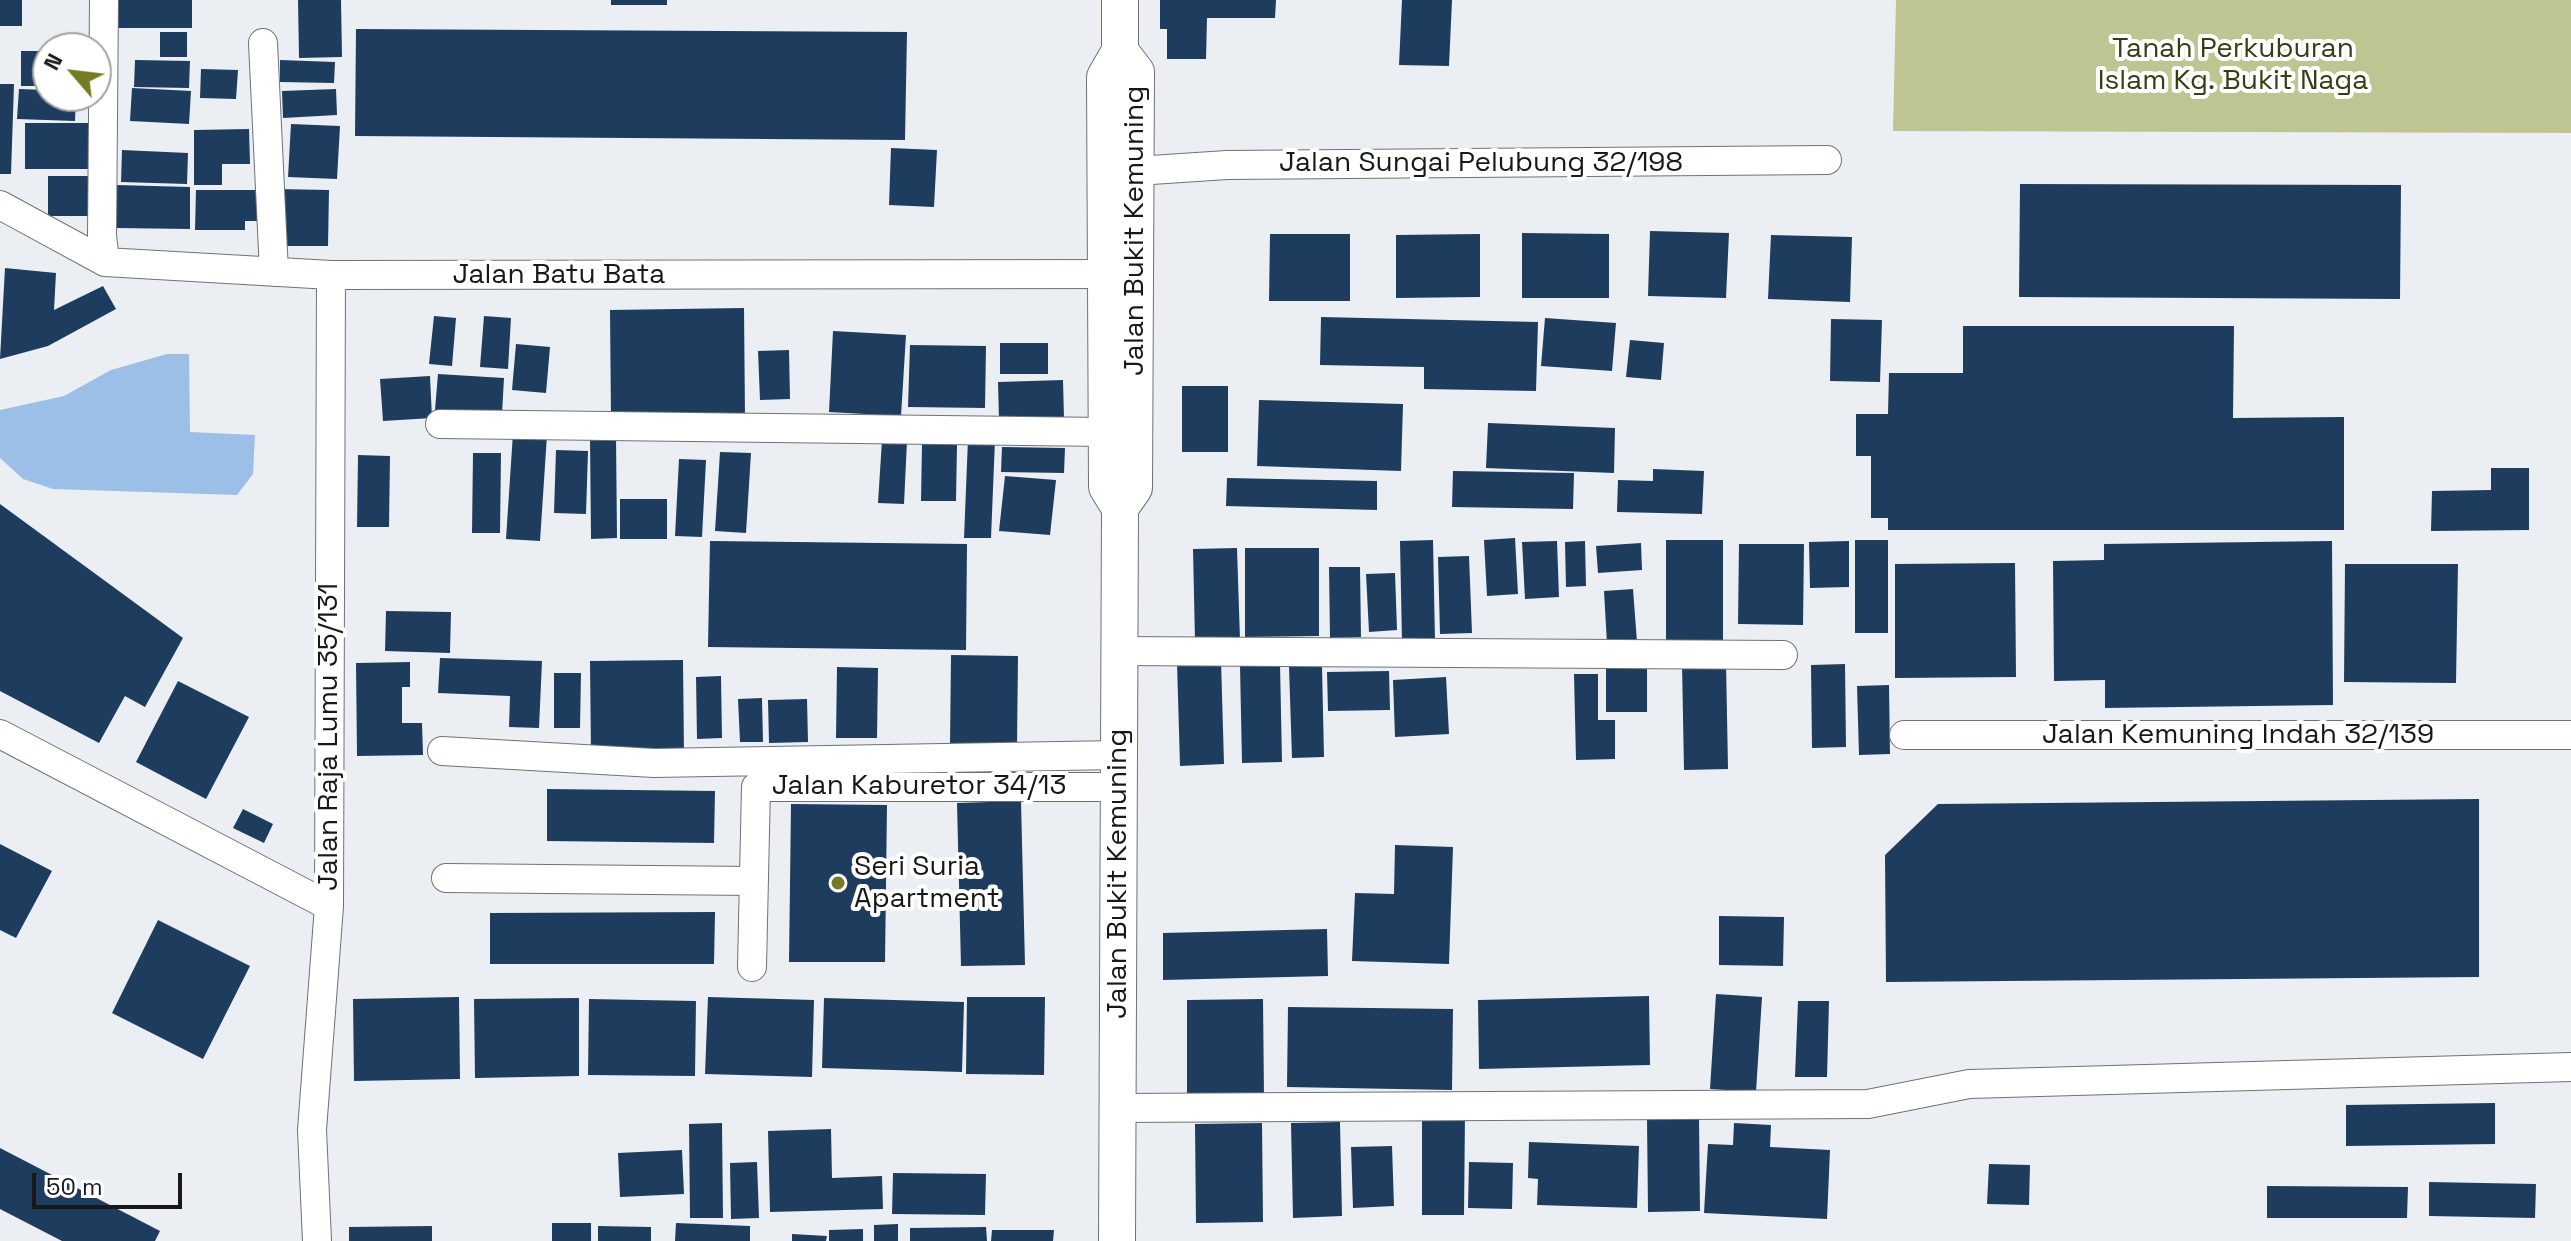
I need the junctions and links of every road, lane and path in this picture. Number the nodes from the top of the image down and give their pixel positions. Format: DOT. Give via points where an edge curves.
graph roads {
  1 [pos="104,0"];
  2 [pos="1120,0"];
  3 [pos="263,43"];
  4 [pos="1120,51"];
  5 [pos="1827,160"];
  6 [pos="1136,171"];
  7 [pos="0,205"];
  8 [pos="105,262"];
  9 [pos="274,272"];
  10 [pos="1120,274"];
  11 [pos="331,275"];
  12 [pos="440,424"];
  13 [pos="1107,432"];
  14 [pos="1120,508"];
  15 [pos="1119,651"];
  16 [pos="1783,655"];
  17 [pos="0,734"];
  18 [pos="1904,735"];
  19 [pos="2571,735"];
  20 [pos="442,751"];
  21 [pos="1118,771"];
  22 [pos="446,878"];
  23 [pos="753,881"];
  24 [pos="329,906"];
  25 [pos="752,967"];
  26 [pos="2571,1067"];
  27 [pos="1117,1108"];
  28 [pos="317,1241"];
  29 [pos="1117,1241"];
  1 -- 8 [label="street"];
  2 -- 4 [label="main road, Jalan Bukit Kemuning"];
  3 -- 9 [label="street"];
  4 -- 6 [label="main road, Jalan Bukit Kemuning" via="1136,72"];
  4 -- 10 [label="main road, Jalan Bukit Kemuning" via="1105,77"];
  5 -- 6 [label="street, Jalan Sungai Pelubung 32/198" via="1227,165"];
  6 -- 10 [label="main road, Jalan Bukit Kemuning"];
  7 -- 8 [label="street, Jalan Batu Bata"];
  8 -- 9 [label="street, Jalan Batu Bata"];
  9 -- 11 [label="street, Jalan Batu Bata"];
  10 -- 11 [label="street, Jalan Batu Bata"];
  10 -- 13 [label="main road, Jalan Bukit Kemuning"];
  10 -- 14 [label="main road, Jalan Bukit Kemuning" via="1134,488"];
  11 -- 24 [label="street, Jalan Raja Lumu 35/131"];
  12 -- 13 [label="street"];
  13 -- 14 [label="main road, Jalan Bukit Kemuning" via="1107,487"];
  14 -- 15 [label="main road, Jalan Bukit Kemuning"];
  15 -- 16 [label="street"];
  15 -- 21 [label="main road, Jalan Bukit Kemuning"];
  17 -- 24 [label="street"];
  18 -- 19 [label="street, Jalan Kemuning Indah 32/139"];
  20 -- 21 [label="street" via="654,763"];
  21 -- 23 [label="street, Jalan Kaburetor 34/13" via="763,784 753,794"];
  21 -- 27 [label="main road, Jalan Bukit Kemuning"];
  22 -- 23 [label="street"];
  23 -- 25 [label="street, Jalan Kaburetor 34/13"];
  24 -- 28 [label="street, Jalan Raja Lumu 35/131" via="312,1130"];
  26 -- 27 [label="street" via="1969,1084 1868,1104"];
  27 -- 29 [label="main road, Jalan Bukit Kemuning"];
}
